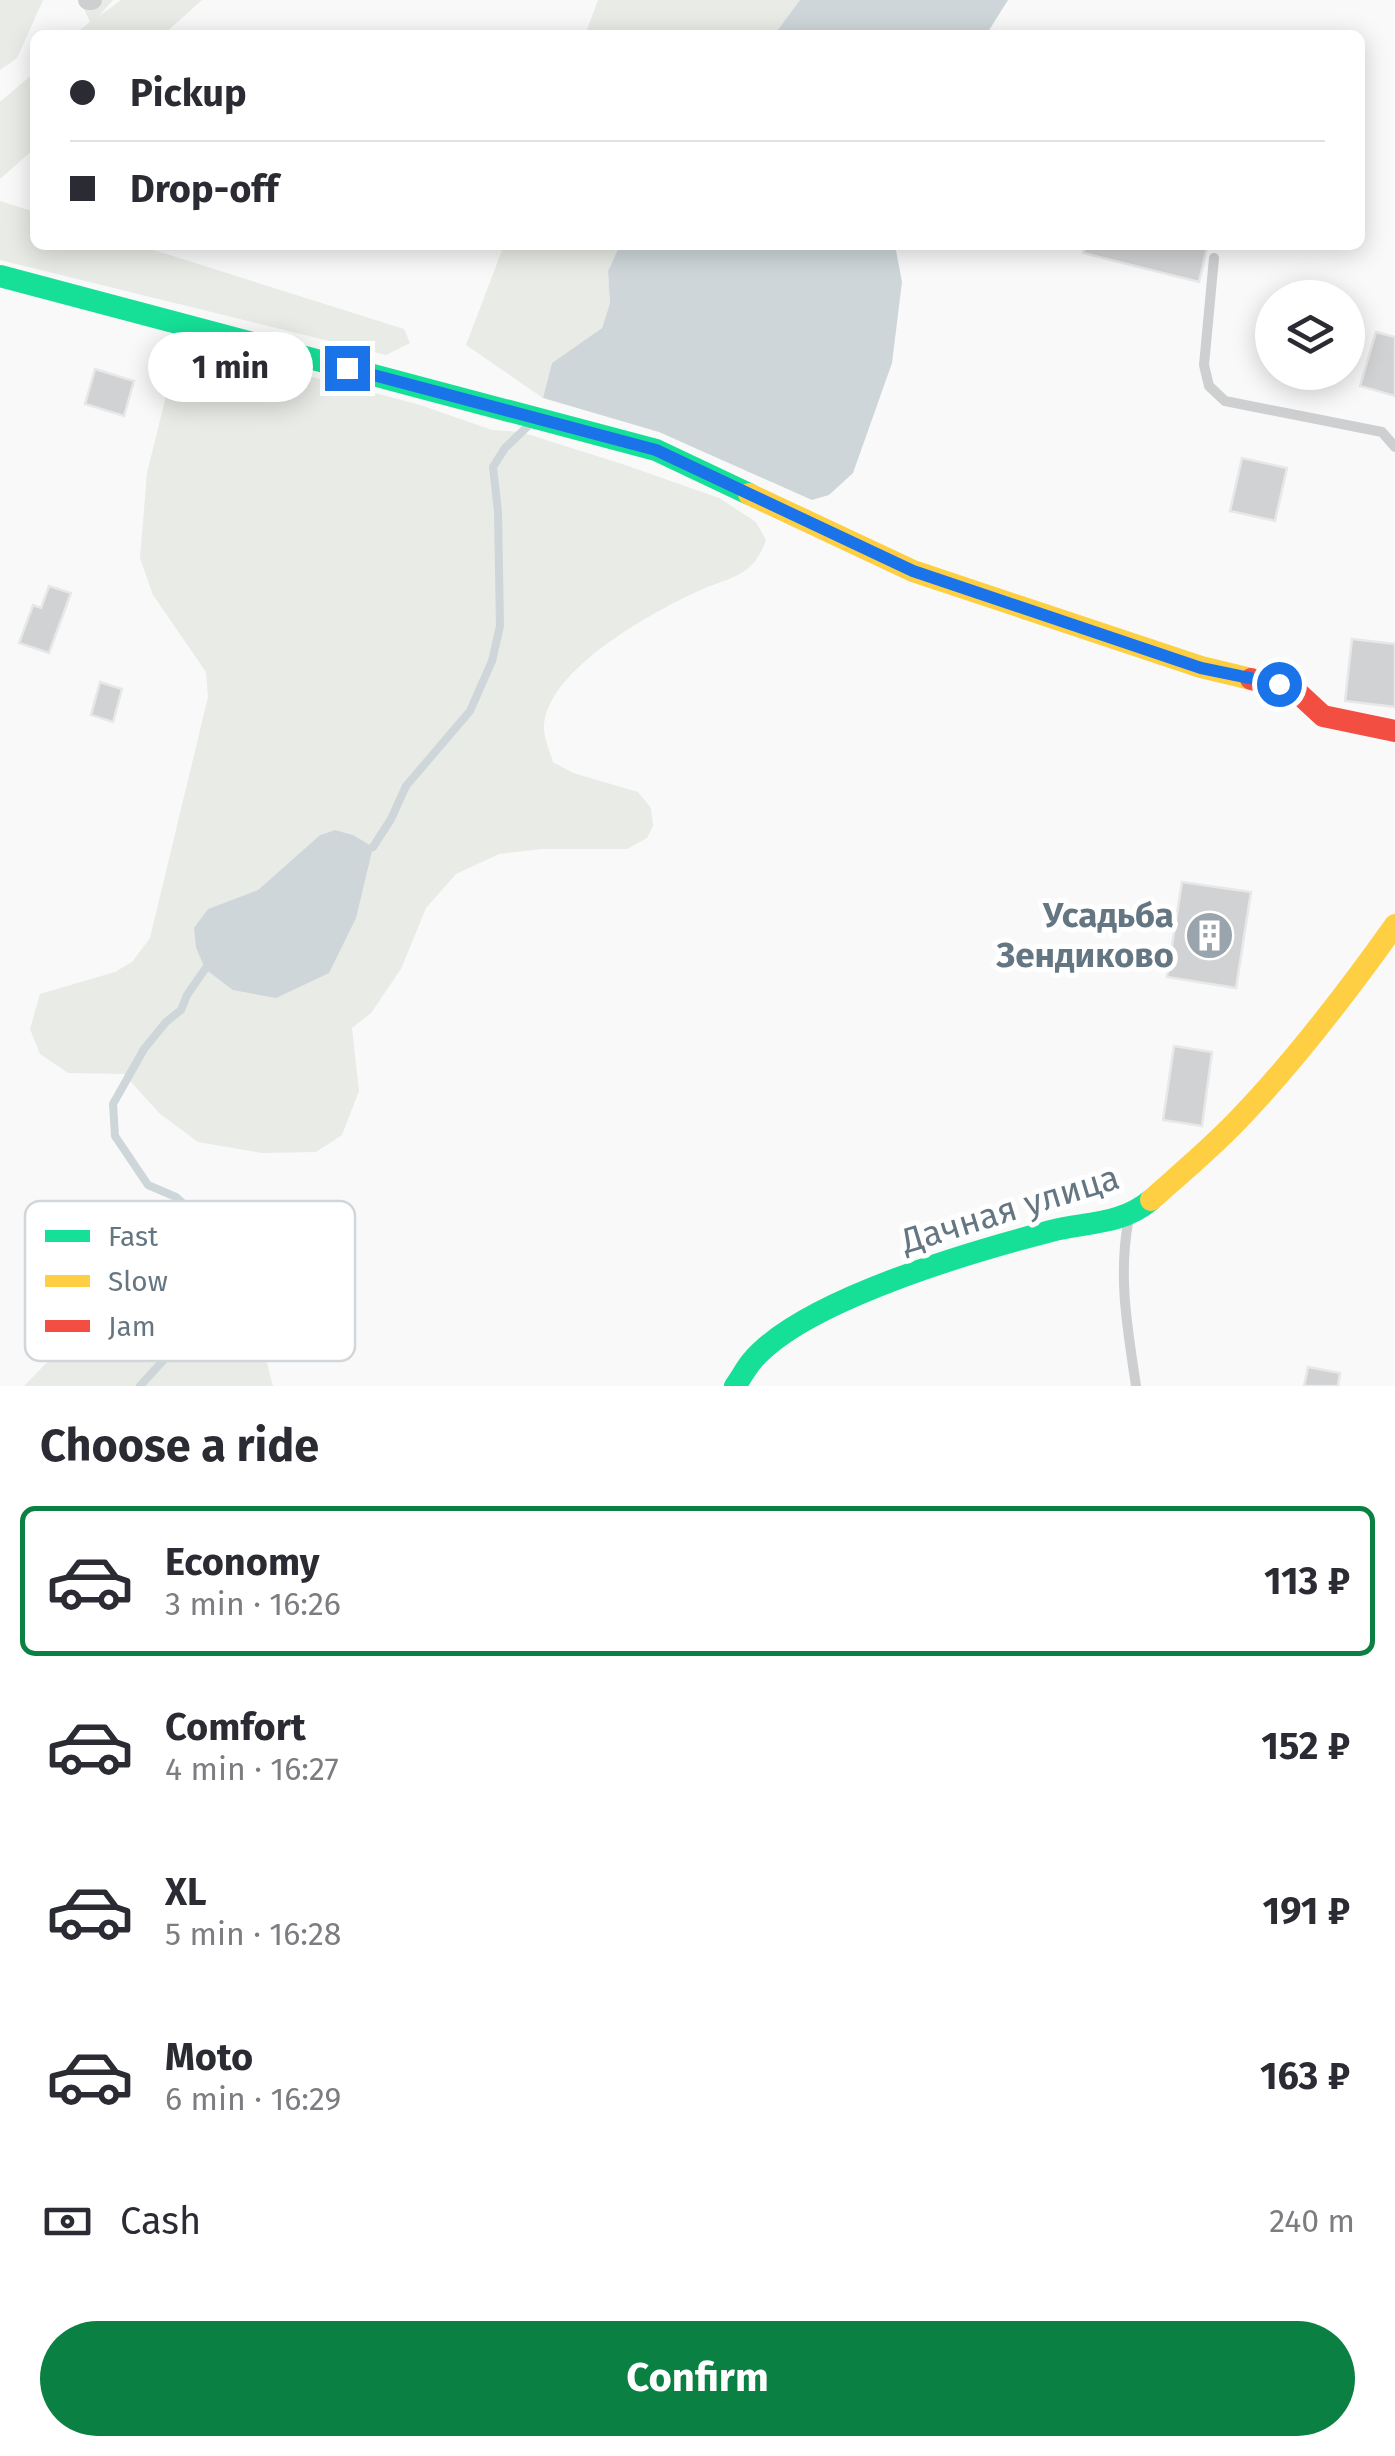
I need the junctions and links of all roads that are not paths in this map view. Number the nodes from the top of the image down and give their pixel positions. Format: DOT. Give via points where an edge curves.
graph roads {
  1 [pos="1214,258"];
  2 [pos="0,276"];
  3 [pos="1395,447"];
  4 [pos="1395,731"];
  5 [pos="1395,925"];
  6 [pos="1130,1216"];
  7 [pos="735,1386"];
  8 [pos="1136,1386"];
  1 -- 3 [label="lane" via="1204,365 1209,386 1225,401 1382,432"];
  2 -- 4 [label="street" via="656,450 913,571 1201,668 1279,684 1324,716"];
  5 -- 6 [label="street, Дачная улица" via="1321,1029 1208,1152"];
  6 -- 7 [label="street, Дачная улица" via="1057,1230 904,1276 802,1322 765,1347"];
  6 -- 8 [label="lane" via="1122,1255"];
}
